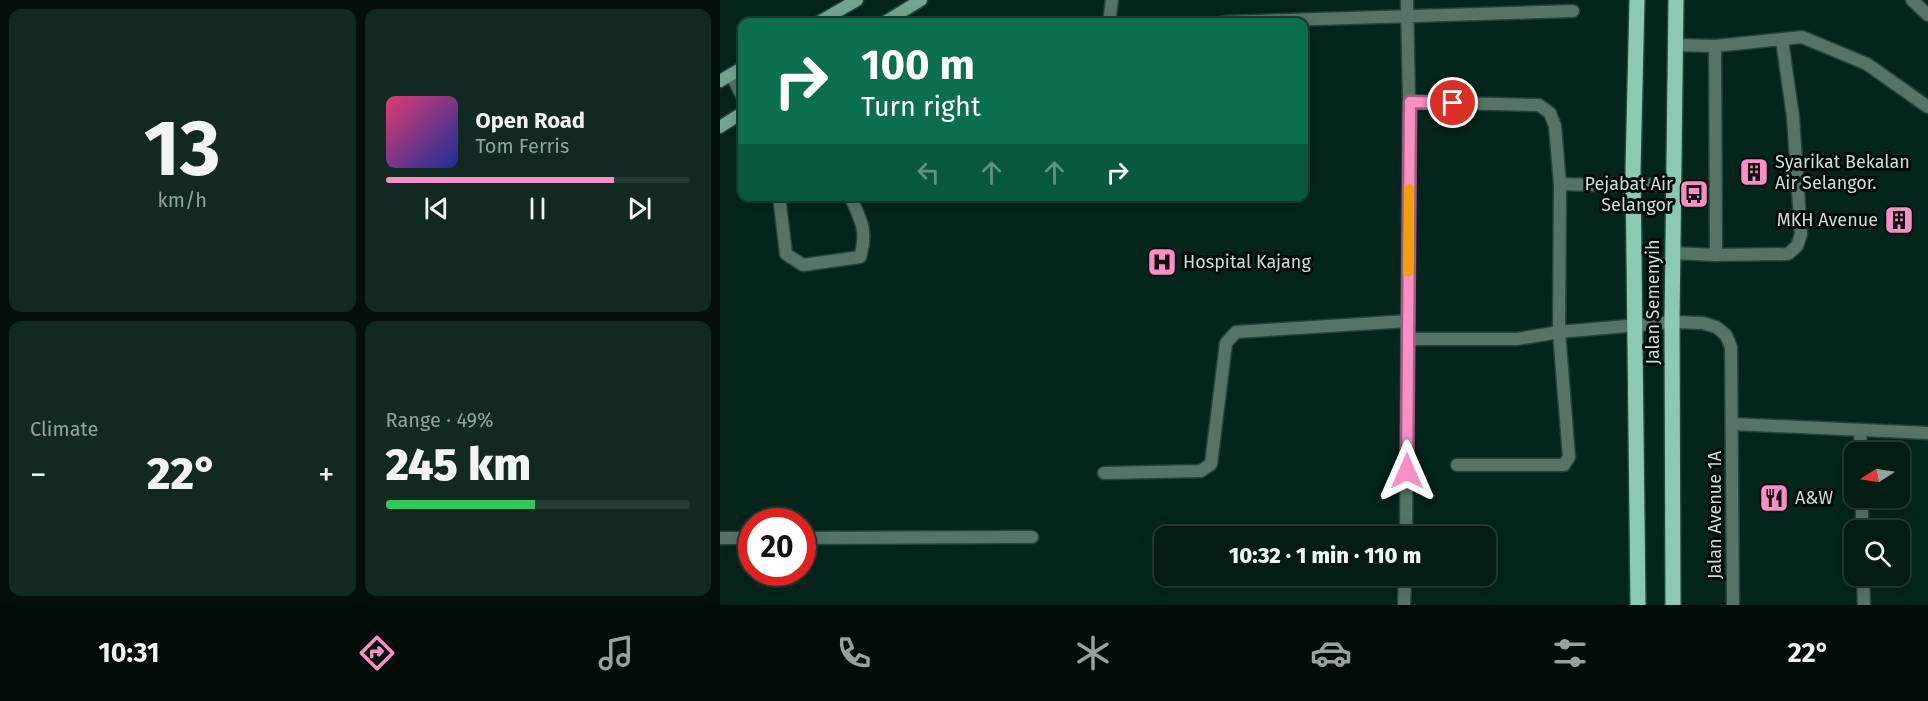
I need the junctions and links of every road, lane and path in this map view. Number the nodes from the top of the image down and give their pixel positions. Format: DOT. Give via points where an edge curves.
graph roads {
  1 [pos="857,0"];
  2 [pos="921,0"];
  3 [pos="1112,0"];
  4 [pos="1407,0"];
  5 [pos="1637,0"];
  6 [pos="1678,0"];
  7 [pos="1912,0"];
  8 [pos="1573,11"];
  9 [pos="1928,15"];
  10 [pos="1406,17"];
  11 [pos="826,18"];
  12 [pos="892,18"];
  13 [pos="1109,18"];
  14 [pos="1308,20"];
  15 [pos="1782,40"];
  16 [pos="1674,45"];
  17 [pos="1715,46"];
  18 [pos="738,70"];
  19 [pos="725,78"];
  20 [pos="738,92"];
  21 [pos="1410,102"];
  22 [pos="1928,106"];
  23 [pos="738,116"];
  24 [pos="720,127"];
  25 [pos="1673,183"];
  26 [pos="1560,184"];
  27 [pos="1634,186"];
  28 [pos="780,201"];
  29 [pos="852,201"];
  30 [pos="1672,253"];
  31 [pos="1716,255"];
  32 [pos="1408,321"];
  33 [pos="1672,322"];
  34 [pos="1635,325"];
  35 [pos="1559,332"];
  36 [pos="1408,339"];
  37 [pos="1732,424"];
  38 [pos="1860,431"];
  39 [pos="1928,433"];
  40 [pos="1860,442"];
  41 [pos="1457,465"];
  42 [pos="1104,473"];
  43 [pos="1406,526"];
  44 [pos="1032,537"];
  45 [pos="720,538"];
  46 [pos="738,538"];
  47 [pos="816,538"];
  48 [pos="1405,586"];
  49 [pos="1863,586"];
  50 [pos="1404,605"];
  51 [pos="1638,605"];
  52 [pos="1673,605"];
  53 [pos="1733,605"];
  54 [pos="1864,605"];
  1 -- 11 [label="main road"];
  2 -- 12 [label="main road"];
  3 -- 13 [label="lane"];
  4 -- 10 [label="lane"];
  5 -- 27 [label="main road, Jalan Semenyih"];
  6 -- 16 [label="main road, Jalan Semenyih"];
  7 -- 9 [label="lane"];
  8 -- 10 [label="lane"];
  10 -- 14 [label="lane"];
  10 -- 21 [label="lane"];
  15 -- 17 [label="lane"];
  15 -- 22 [label="lane" via="1802,37 1867,64"];
  15 -- 31 [label="lane" via="1793,117 1801,234 1797,246 1788,254"];
  16 -- 17 [label="lane"];
  16 -- 25 [label="main road, Jalan Semenyih"];
  17 -- 31 [label="lane"];
  18 -- 19 [label="main road"];
  19 -- 20 [label="lane"];
  21 -- 26 [label="lane" via="1539,105 1556,126"];
  21 -- 32 [label="lane"];
  23 -- 24 [label="main road"];
  25 -- 27 [label="lane"];
  25 -- 30 [label="main road, Jalan Semenyih"];
  26 -- 27 [label="lane"];
  26 -- 35 [label="lane"];
  27 -- 34 [label="main road, Jalan Semenyih"];
  28 -- 29 [label="lane" via="786,254 803,265 860,257 865,240 863,224"];
  30 -- 31 [label="lane"];
  30 -- 33 [label="main road, Jalan Semenyih"];
  32 -- 36 [label="lane"];
  32 -- 42 [label="lane" via="1236,332 1226,343 1211,464 1201,471"];
  33 -- 34 [label="lane"];
  33 -- 37 [label="lane, Jalan Avenue 1A" via="1703,323 1726,335 1731,347"];
  33 -- 52 [label="main road, Jalan Semenyih"];
  34 -- 35 [label="lane"];
  34 -- 51 [label="main road, Jalan Semenyih"];
  35 -- 36 [label="lane" via="1517,339"];
  35 -- 41 [label="lane" via="1569,457 1564,465"];
  36 -- 43 [label="lane"];
  37 -- 38 [label="lane"];
  37 -- 53 [label="lane, Jalan Avenue 1A"];
  38 -- 39 [label="lane"];
  38 -- 40 [label="lane"];
  44 -- 47 [label="lane"];
  45 -- 46 [label="lane"];
  48 -- 50 [label="lane"];
  49 -- 54 [label="lane"];
}
